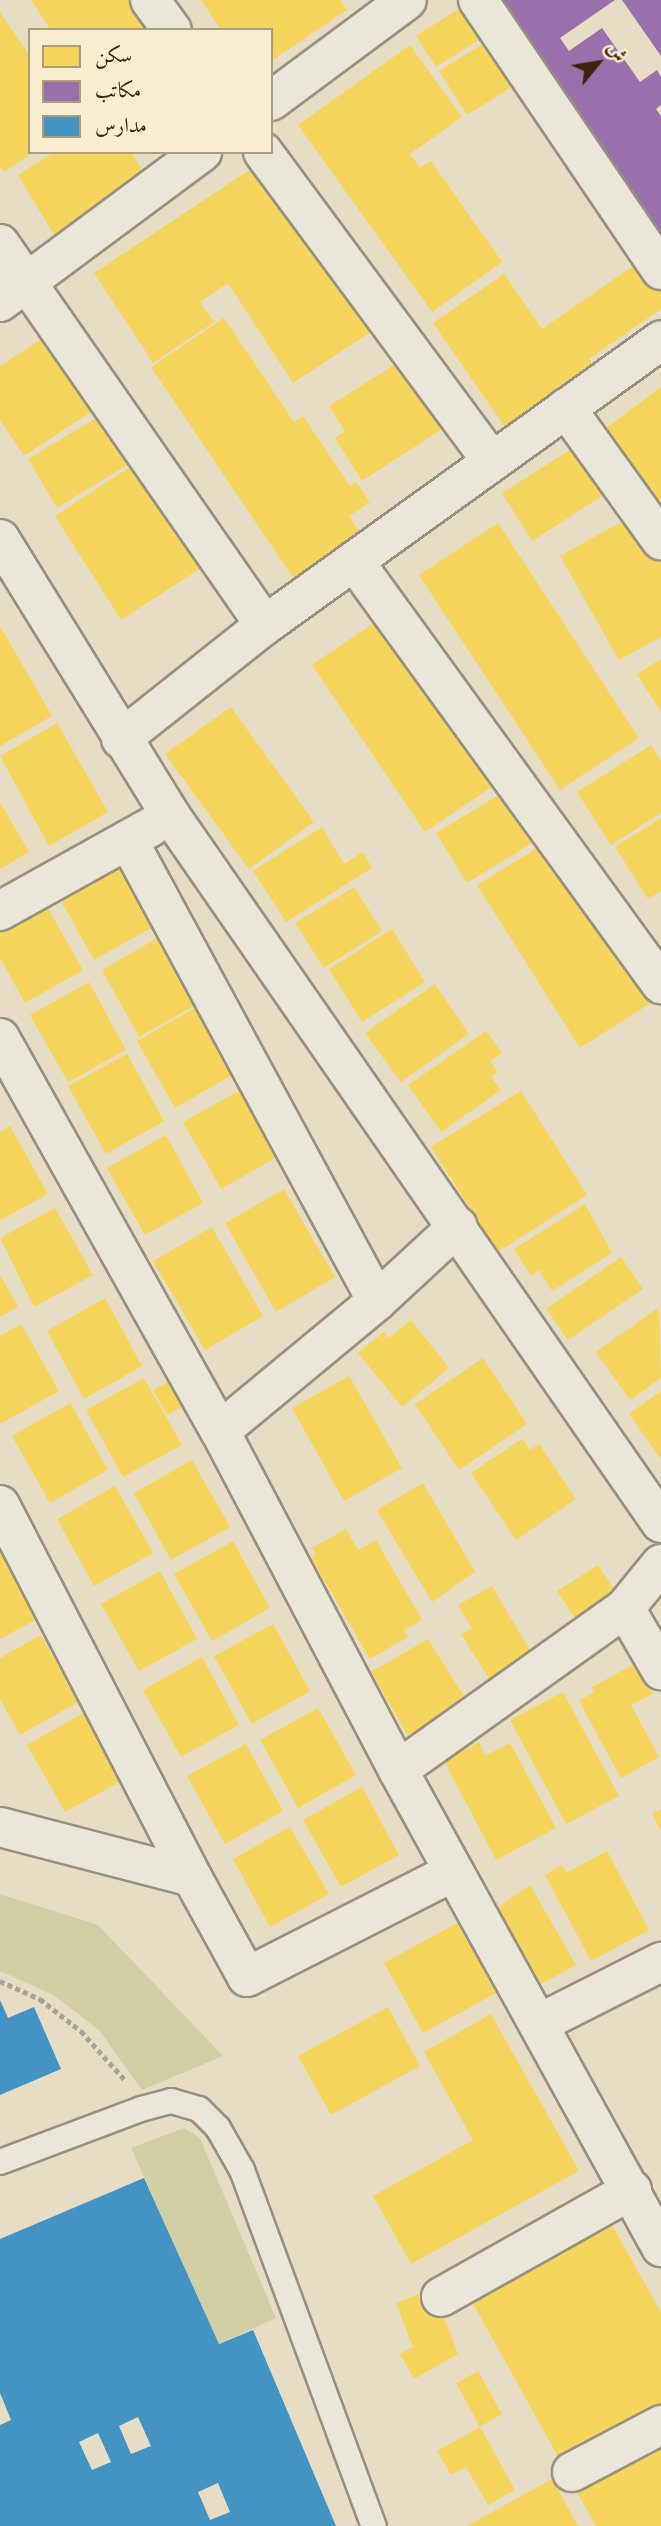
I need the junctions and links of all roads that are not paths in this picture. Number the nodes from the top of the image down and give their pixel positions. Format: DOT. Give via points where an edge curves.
graph roads {
  1 [pos="150,0"];
  2 [pos="407,0"];
  3 [pos="478,0"];
  4 [pos="171,28"];
  5 [pos="273,100"];
  6 [pos="199,154"];
  7 [pos="264,154"];
  8 [pos="0,244"];
  9 [pos="661,270"];
  10 [pos="14,292"];
  11 [pos="661,340"];
  12 [pos="566,408"];
  13 [pos="492,462"];
  14 [pos="0,539"];
  15 [pos="661,540"];
  16 [pos="354,561"];
  17 [pos="265,625"];
  18 [pos="121,739"];
  19 [pos="171,816"];
  20 [pos="128,840"];
  21 [pos="0,911"];
  22 [pos="661,984"];
  23 [pos="0,1038"];
  24 [pos="458,1226"];
  25 [pos="377,1301"];
  26 [pos="220,1431"];
  27 [pos="0,1505"];
  28 [pos="661,1523"];
  29 [pos="661,1564"];
  30 [pos="625,1608"];
  31 [pos="661,1670"];
  32 [pos="398,1770"];
  33 [pos="0,1827"];
  34 [pos="453,1872"];
  35 [pos="192,1877"];
  36 [pos="661,1962"];
  37 [pos="540,2023"];
  38 [pos="0,2162"];
  39 [pos="632,2190"];
  40 [pos="661,2247"];
  41 [pos="441,2297"];
  42 [pos="661,2425"];
  43 [pos="572,2472"];
  44 [pos="374,2526"];
  1 -- 4 [label="street"];
  2 -- 5 [label="street"];
  3 -- 9 [label="street"];
  6 -- 10 [label="street"];
  7 -- 13 [label="street"];
  8 -- 10 [label="street"];
  10 -- 17 [label="street"];
  11 -- 12 [label="street"];
  12 -- 13 [label="street"];
  12 -- 15 [label="street"];
  13 -- 16 [label="street"];
  14 -- 18 [label="street"];
  16 -- 17 [label="street"];
  16 -- 22 [label="street"];
  17 -- 18 [label="street"];
  18 -- 19 [label="street"];
  19 -- 20 [label="street"];
  19 -- 24 [label="street"];
  20 -- 21 [label="street"];
  20 -- 25 [label="street"];
  23 -- 26 [label="street"];
  24 -- 25 [label="street"];
  24 -- 28 [label="street"];
  25 -- 26 [label="street"];
  26 -- 32 [label="street"];
  27 -- 35 [label="street"];
  29 -- 30 [label="street"];
  30 -- 31 [label="street"];
  30 -- 32 [label="street"];
  32 -- 34 [label="street"];
  33 -- 35 [label="street"];
  34 -- 35 [label="street" via="247,1977"];
  34 -- 37 [label="street"];
  36 -- 37 [label="street"];
  37 -- 39 [label="street"];
  38 -- 44 [label="lane" via="171,2101 199,2109 218,2128 242,2170"];
  39 -- 40 [label="street"];
  39 -- 41 [label="street"];
  42 -- 43 [label="street"];
}
